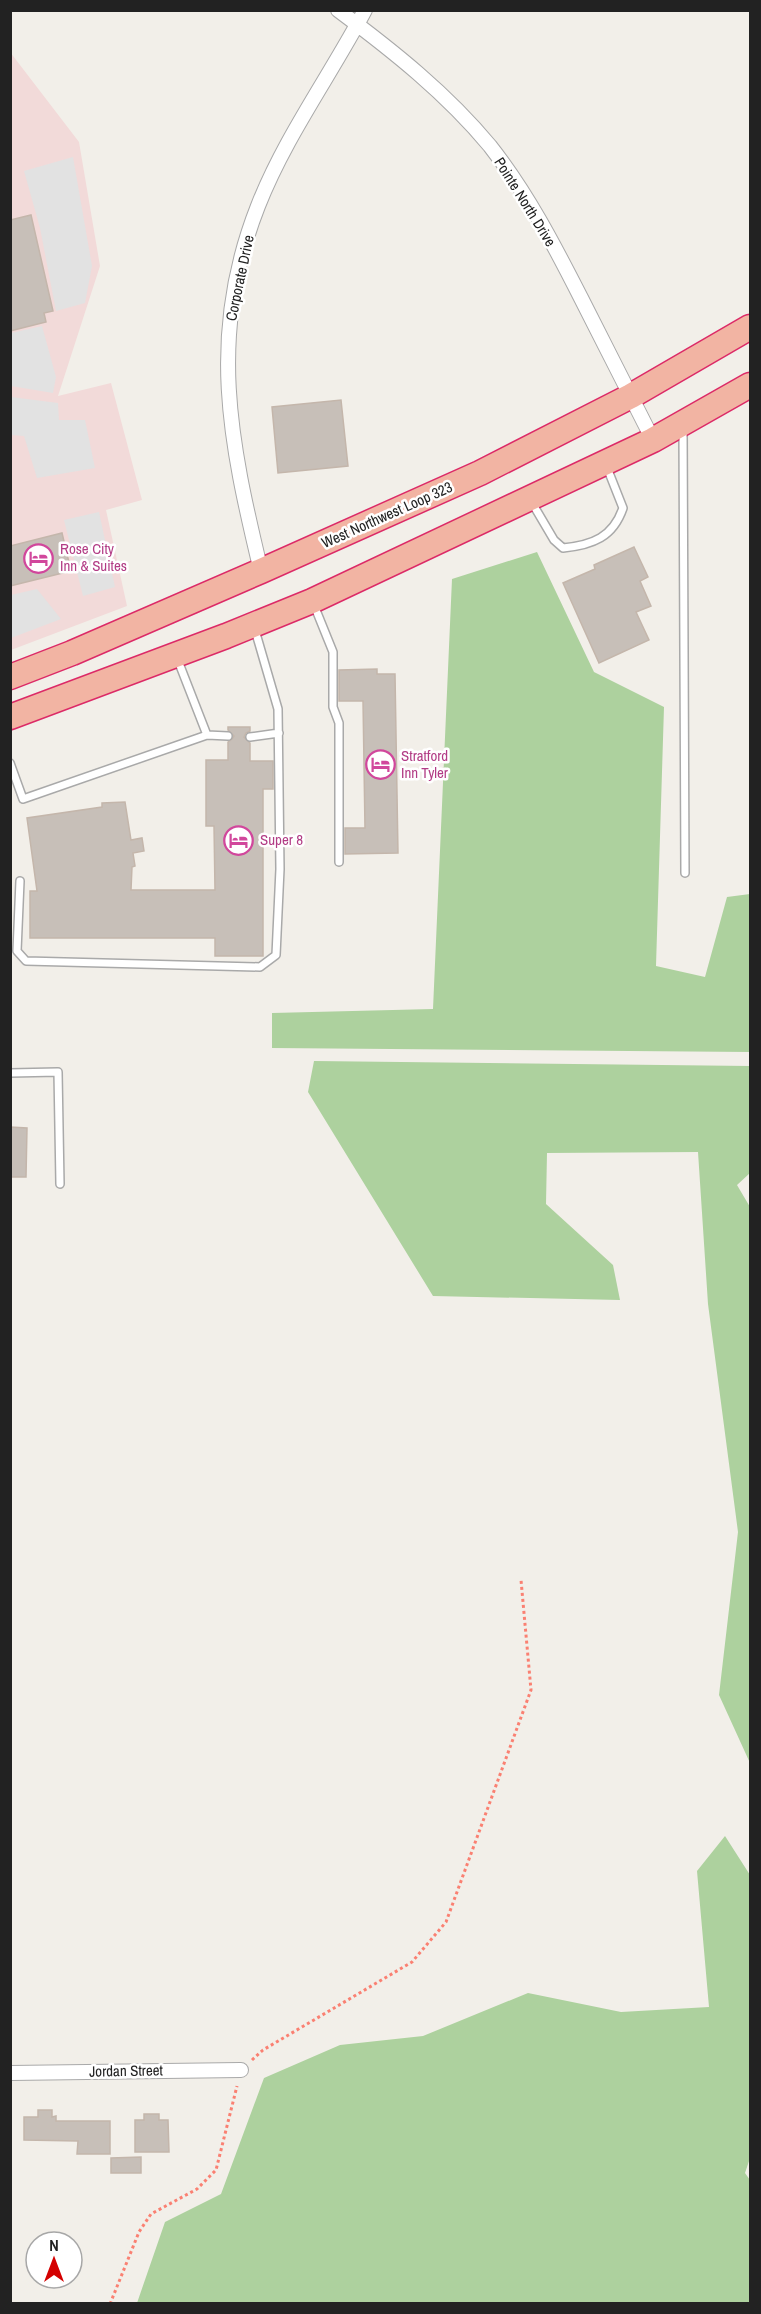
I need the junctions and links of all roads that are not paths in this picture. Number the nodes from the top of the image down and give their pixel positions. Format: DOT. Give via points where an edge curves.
graph roads {
  1 [pos="338,10"];
  2 [pos="365,10"];
  3 [pos="357,25"];
  4 [pos="750,327"];
  5 [pos="750,385"];
  6 [pos="631,396"];
  7 [pos="683,423"];
  8 [pos="653,440"];
  9 [pos="605,463"];
  10 [pos="530,499"];
  11 [pos="261,571"];
  12 [pos="312,601"];
  13 [pos="254,625"];
  14 [pos="176,655"];
  15 [pos="10,677"];
  16 [pos="10,717"];
  17 [pos="279,733"];
  18 [pos="207,735"];
  19 [pos="228,736"];
  20 [pos="250,737"];
  21 [pos="10,762"];
  22 [pos="339,862"];
  23 [pos="685,873"];
  24 [pos="20,881"];
  25 [pos="10,1073"];
  26 [pos="60,1184"];
  27 [pos="241,2070"];
  28 [pos="10,2073"];
  1 -- 3 [label="street, Pointe North Drive"];
  2 -- 3 [label="street, Corporate Drive"];
  3 -- 6 [label="street, Pointe North Drive" via="427,80 467,120 507,169 545,228"];
  3 -- 11 [label="street, Corporate Drive" via="265,190 248,237 232,305 228,355 231,426"];
  4 -- 6 [label="highway, West Northwest Loop 323"];
  5 -- 7 [label="highway"];
  6 -- 8 [label="street, Pointe North Drive"];
  6 -- 11 [label="highway, West Northwest Loop 323" via="480,473"];
  7 -- 8 [label="highway"];
  7 -- 23 [label="lane"];
  8 -- 9 [label="highway"];
  9 -- 10 [label="highway"];
  9 -- 10 [label="lane" via="623,508 611,532 580,546 563,548"];
  10 -- 12 [label="highway"];
  11 -- 15 [label="highway, West Northwest Loop 323"];
  12 -- 13 [label="highway"];
  12 -- 22 [label="lane" via="333,652 333,707 339,723"];
  13 -- 14 [label="highway"];
  13 -- 17 [label="lane" via="278,709"];
  14 -- 16 [label="highway"];
  14 -- 18 [label="lane"];
  17 -- 20 [label="lane"];
  17 -- 24 [label="lane" via="276,955 260,967 26,961 17,951"];
  18 -- 19 [label="lane"];
  18 -- 21 [label="lane" via="23,799"];
  25 -- 26 [label="lane" via="58,1072"];
  27 -- 28 [label="street, Jordan Street"];
}
